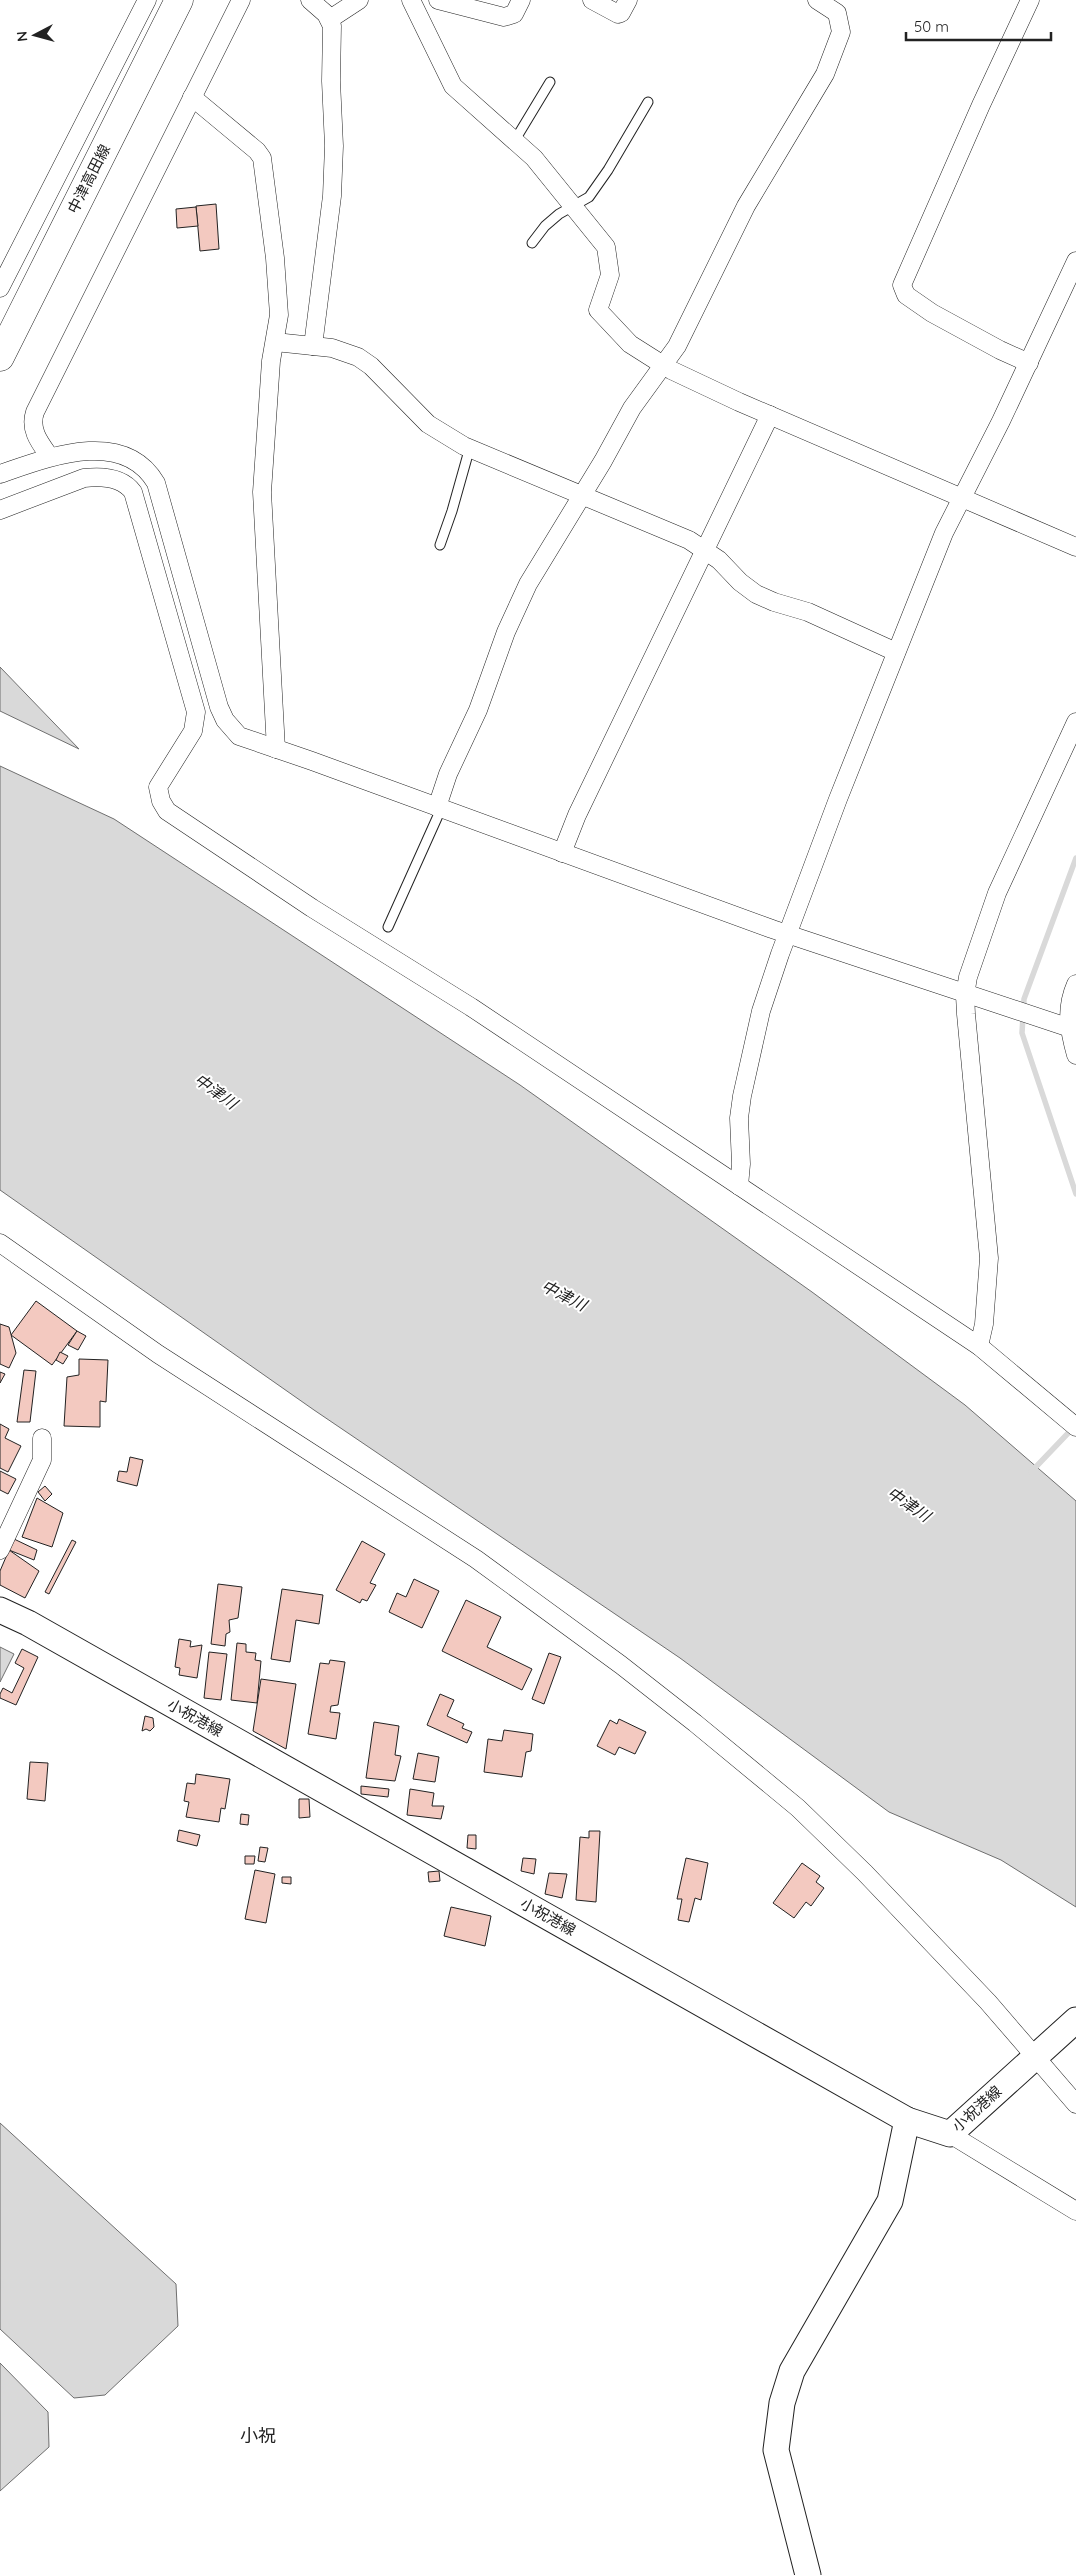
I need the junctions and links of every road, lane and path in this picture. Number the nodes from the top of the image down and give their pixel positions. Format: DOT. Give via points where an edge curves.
graph roads {
  1 [pos="146,0"];
  2 [pos="179,0"];
  3 [pos="241,0"];
  4 [pos="310,0"];
  5 [pos="359,0"];
  6 [pos="411,0"];
  7 [pos="438,0"];
  8 [pos="521,0"];
  9 [pos="592,0"];
  10 [pos="628,0"];
  11 [pos="817,0"];
  12 [pos="1030,0"];
  13 [pos="330,19"];
  14 [pos="550,82"];
  15 [pos="192,97"];
  16 [pos="648,102"];
  17 [pos="515,140"];
  18 [pos="574,206"];
  19 [pos="532,243"];
  20 [pos="1076,261"];
  21 [pos="0,288"];
  22 [pos="275,342"];
  23 [pos="313,346"];
  24 [pos="0,357"];
  25 [pos="1028,363"];
  26 [pos="664,366"];
  27 [pos="770,415"];
  28 [pos="470,447"];
  29 [pos="50,457"];
  30 [pos="0,474"];
  31 [pos="582,496"];
  32 [pos="963,498"];
  33 [pos="0,510"];
  34 [pos="440,545"];
  35 [pos="1076,548"];
  36 [pos="705,550"];
  37 [pos="896,652"];
  38 [pos="1076,722"];
  39 [pos="276,749"];
  40 [pos="439,808"];
  41 [pos="562,853"];
  42 [pos="388,927"];
  43 [pos="787,934"];
  44 [pos="1076,984"];
  45 [pos="966,992"];
  46 [pos="1073,1028"];
  47 [pos="1076,1055"];
  48 [pos="739,1186"];
  49 [pos="0,1243"];
  50 [pos="979,1346"];
  51 [pos="1076,1427"];
  52 [pos="42,1438"];
  53 [pos="0,1550"];
  54 [pos="0,1610"];
  55 [pos="1076,2020"];
  56 [pos="1040,2052"];
  57 [pos="1076,2104"];
  58 [pos="907,2120"];
  59 [pos="950,2134"];
  60 [pos="1076,2211"];
  61 [pos="808,2575"];
  1 -- 21 [label="street"];
  2 -- 24 [label="main road, 中津高田線"];
  3 -- 15 [label="street"];
  4 -- 13 [label="street"];
  5 -- 13 [label="street"];
  6 -- 17 [label="street" via="453,86"];
  7 -- 8 [label="street" via="504,17 514,14"];
  9 -- 10 [label="street" via="618,14"];
  11 -- 26 [label="street" via="837,13 842,29 825,74 746,206 692,318"];
  12 -- 25 [label="street" via="902,285 906,295 932,313"];
  13 -- 23 [label="street" via="334,164"];
  14 -- 17 [label="lane"];
  15 -- 22 [label="street" via="262,158 276,258 278,324"];
  15 -- 29 [label="street" via="35,412 34,432"];
  16 -- 18 [label="lane" via="597,186 589,197"];
  17 -- 18 [label="street"];
  18 -- 19 [label="lane" via="552,220"];
  18 -- 26 [label="street" via="600,238 609,256 610,275 598,310 630,344"];
  20 -- 25 [label="street"];
  22 -- 23 [label="street"];
  22 -- 39 [label="street" via="262,492"];
  23 -- 28 [label="street" via="342,350 358,357 428,424"];
  25 -- 32 [label="street"];
  26 -- 27 [label="street"];
  26 -- 31 [label="street" via="632,408"];
  27 -- 32 [label="street"];
  27 -- 36 [label="street"];
  28 -- 31 [label="street"];
  28 -- 34 [label="lane"];
  29 -- 30 [label="street"];
  29 -- 39 [label="street" via="91,451 114,452 134,461 152,475 225,720 232,731 245,740"];
  31 -- 36 [label="street"];
  31 -- 40 [label="street" via="541,560 514,612 490,682 454,759"];
  32 -- 35 [label="street"];
  32 -- 37 [label="street" via="944,533"];
  33 -- 48 [label="street" via="89,477 113,479 129,486 133,492 196,712 193,731 158,787 167,811 312,908 471,1007"];
  36 -- 37 [label="street" via="756,594 808,612"];
  36 -- 41 [label="street" via="577,815"];
  37 -- 43 [label="street"];
  38 -- 45 [label="street" via="997,893"];
  39 -- 40 [label="street"];
  40 -- 41 [label="street"];
  40 -- 42 [label="lane"];
  41 -- 43 [label="street"];
  43 -- 45 [label="street"];
  43 -- 48 [label="street" via="761,1011 742,1096"];
  44 -- 46 [label="street" via="1068,1011"];
  45 -- 46 [label="street"];
  45 -- 50 [label="street" via="989,1258"];
  46 -- 47 [label="street"];
  48 -- 50 [label="street"];
  49 -- 56 [label="street" via="158,1354 476,1559 621,1665 798,1808"];
  50 -- 51 [label="street"];
  52 -- 53 [label="street" via="42,1460"];
  54 -- 58 [label="main road, 小祝港線"];
  55 -- 56 [label="main road, 小祝港線"];
  56 -- 57 [label="street"];
  56 -- 59 [label="main road, 小祝港線"];
  58 -- 59 [label="main road, 小祝港線"];
  58 -- 61 [label="main road" via="890,2201 792,2372 782,2403 776,2450"];
  59 -- 60 [label="street"];
}
